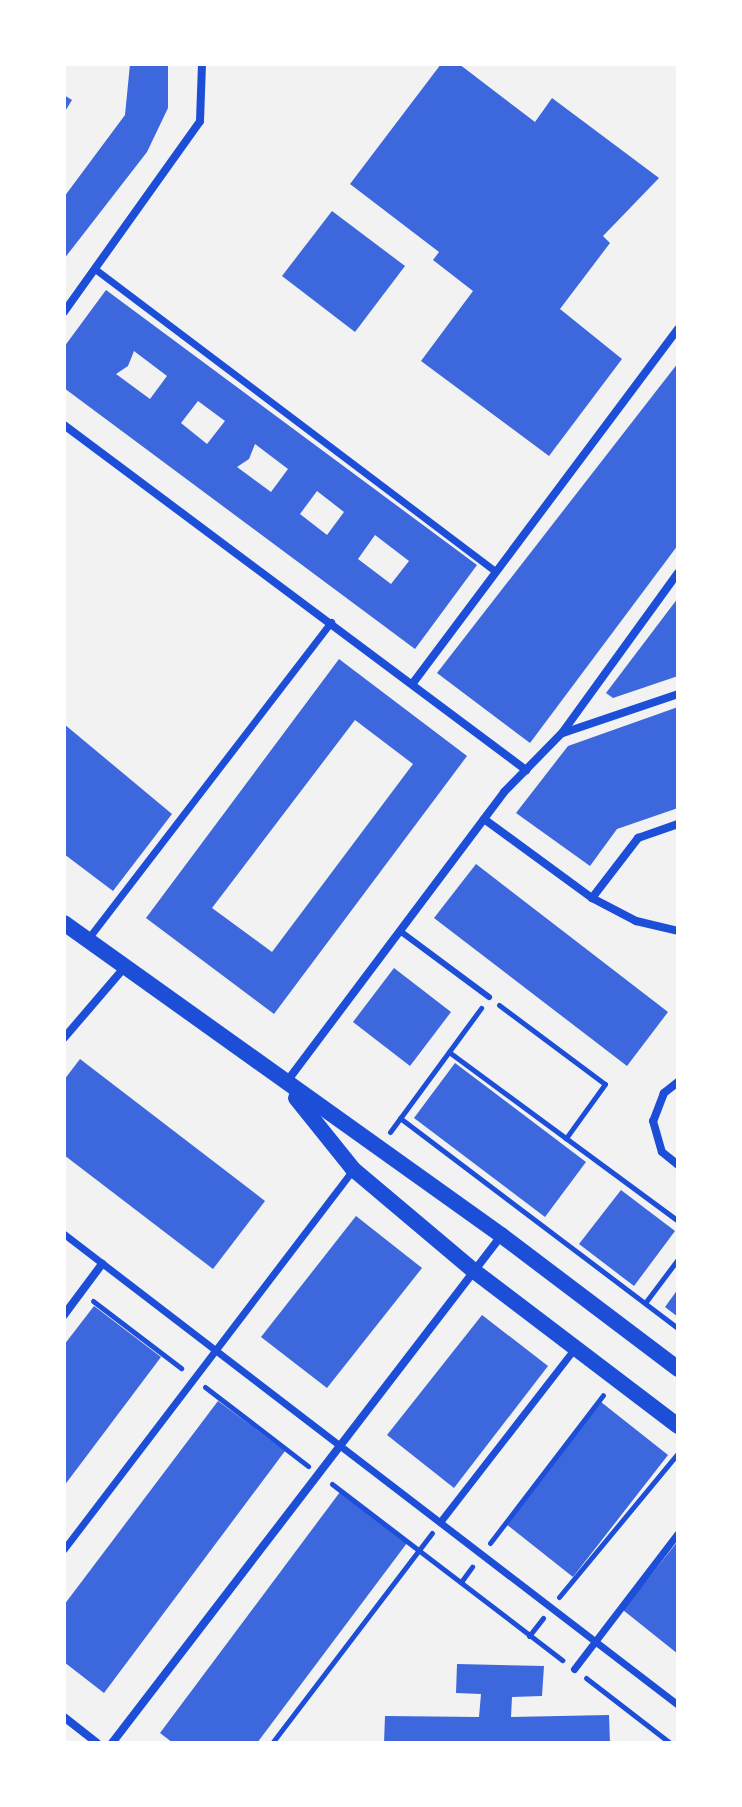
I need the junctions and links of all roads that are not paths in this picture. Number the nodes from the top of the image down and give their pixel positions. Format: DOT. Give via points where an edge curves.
graph roads {
  1 [pos="202,64"];
  2 [pos="95,269"];
  3 [pos="64,312"];
  4 [pos="678,329"];
  5 [pos="64,425"];
  6 [pos="495,571"];
  7 [pos="678,573"];
  8 [pos="331,622"];
  9 [pos="413,683"];
  10 [pos="678,694"];
  11 [pos="562,733"];
  12 [pos="526,770"];
  13 [pos="484,819"];
  14 [pos="678,824"];
  15 [pos="592,898"];
  16 [pos="64,923"];
  17 [pos="400,931"];
  18 [pos="678,931"];
  19 [pos="87,940"];
  20 [pos="124,968"];
  21 [pos="489,997"];
  22 [pos="64,1038"];
  23 [pos="678,1082"];
  24 [pos="285,1084"];
  25 [pos="678,1165"];
  26 [pos="353,1169"];
  27 [pos="64,1234"];
  28 [pos="501,1235"];
  29 [pos="102,1264"];
  30 [pos="474,1271"];
  31 [pos="64,1315"];
  32 [pos="574,1349"];
  33 [pos="215,1350"];
  34 [pos="678,1369"];
  35 [pos="678,1426"];
  36 [pos="340,1446"];
  37 [pos="440,1522"];
  38 [pos="678,1533"];
  39 [pos="64,1549"];
  40 [pos="596,1641"];
  41 [pos="574,1669"];
  42 [pos="678,1705"];
  43 [pos="64,1717"];
  44 [pos="97,1743"];
  45 [pos="112,1743"];
  1 -- 2 [label="street" via="200,121"];
  2 -- 3 [label="street"];
  2 -- 6 [label="street"];
  4 -- 6 [label="street"];
  5 -- 8 [label="street"];
  6 -- 9 [label="street"];
  7 -- 11 [label="street"];
  8 -- 9 [label="street"];
  8 -- 19 [label="street"];
  9 -- 12 [label="street"];
  10 -- 11 [label="street"];
  11 -- 12 [label="street"];
  12 -- 13 [label="street"];
  13 -- 15 [label="street"];
  13 -- 17 [label="street"];
  14 -- 15 [label="street" via="638,838"];
  15 -- 18 [label="street" via="636,921"];
  16 -- 19 [label="main road"];
  17 -- 21 [label="lane"];
  17 -- 24 [label="street"];
  19 -- 20 [label="main road"];
  20 -- 22 [label="street"];
  20 -- 24 [label="main road"];
  23 -- 25 [label="street" via="664,1093 653,1121 658,1144"];
  24 -- 26 [label="main road"];
  24 -- 28 [label="main road"];
  26 -- 30 [label="main road"];
  26 -- 33 [label="street"];
  27 -- 29 [label="street"];
  28 -- 30 [label="street"];
  28 -- 34 [label="main road"];
  29 -- 31 [label="street"];
  29 -- 33 [label="street"];
  30 -- 32 [label="main road"];
  30 -- 36 [label="street"];
  32 -- 35 [label="main road"];
  32 -- 37 [label="street"];
  33 -- 36 [label="street"];
  33 -- 39 [label="street"];
  36 -- 37 [label="street"];
  36 -- 45 [label="street"];
  37 -- 40 [label="street"];
  38 -- 40 [label="street"];
  40 -- 41 [label="street"];
  40 -- 42 [label="street"];
  43 -- 44 [label="street"];
}
